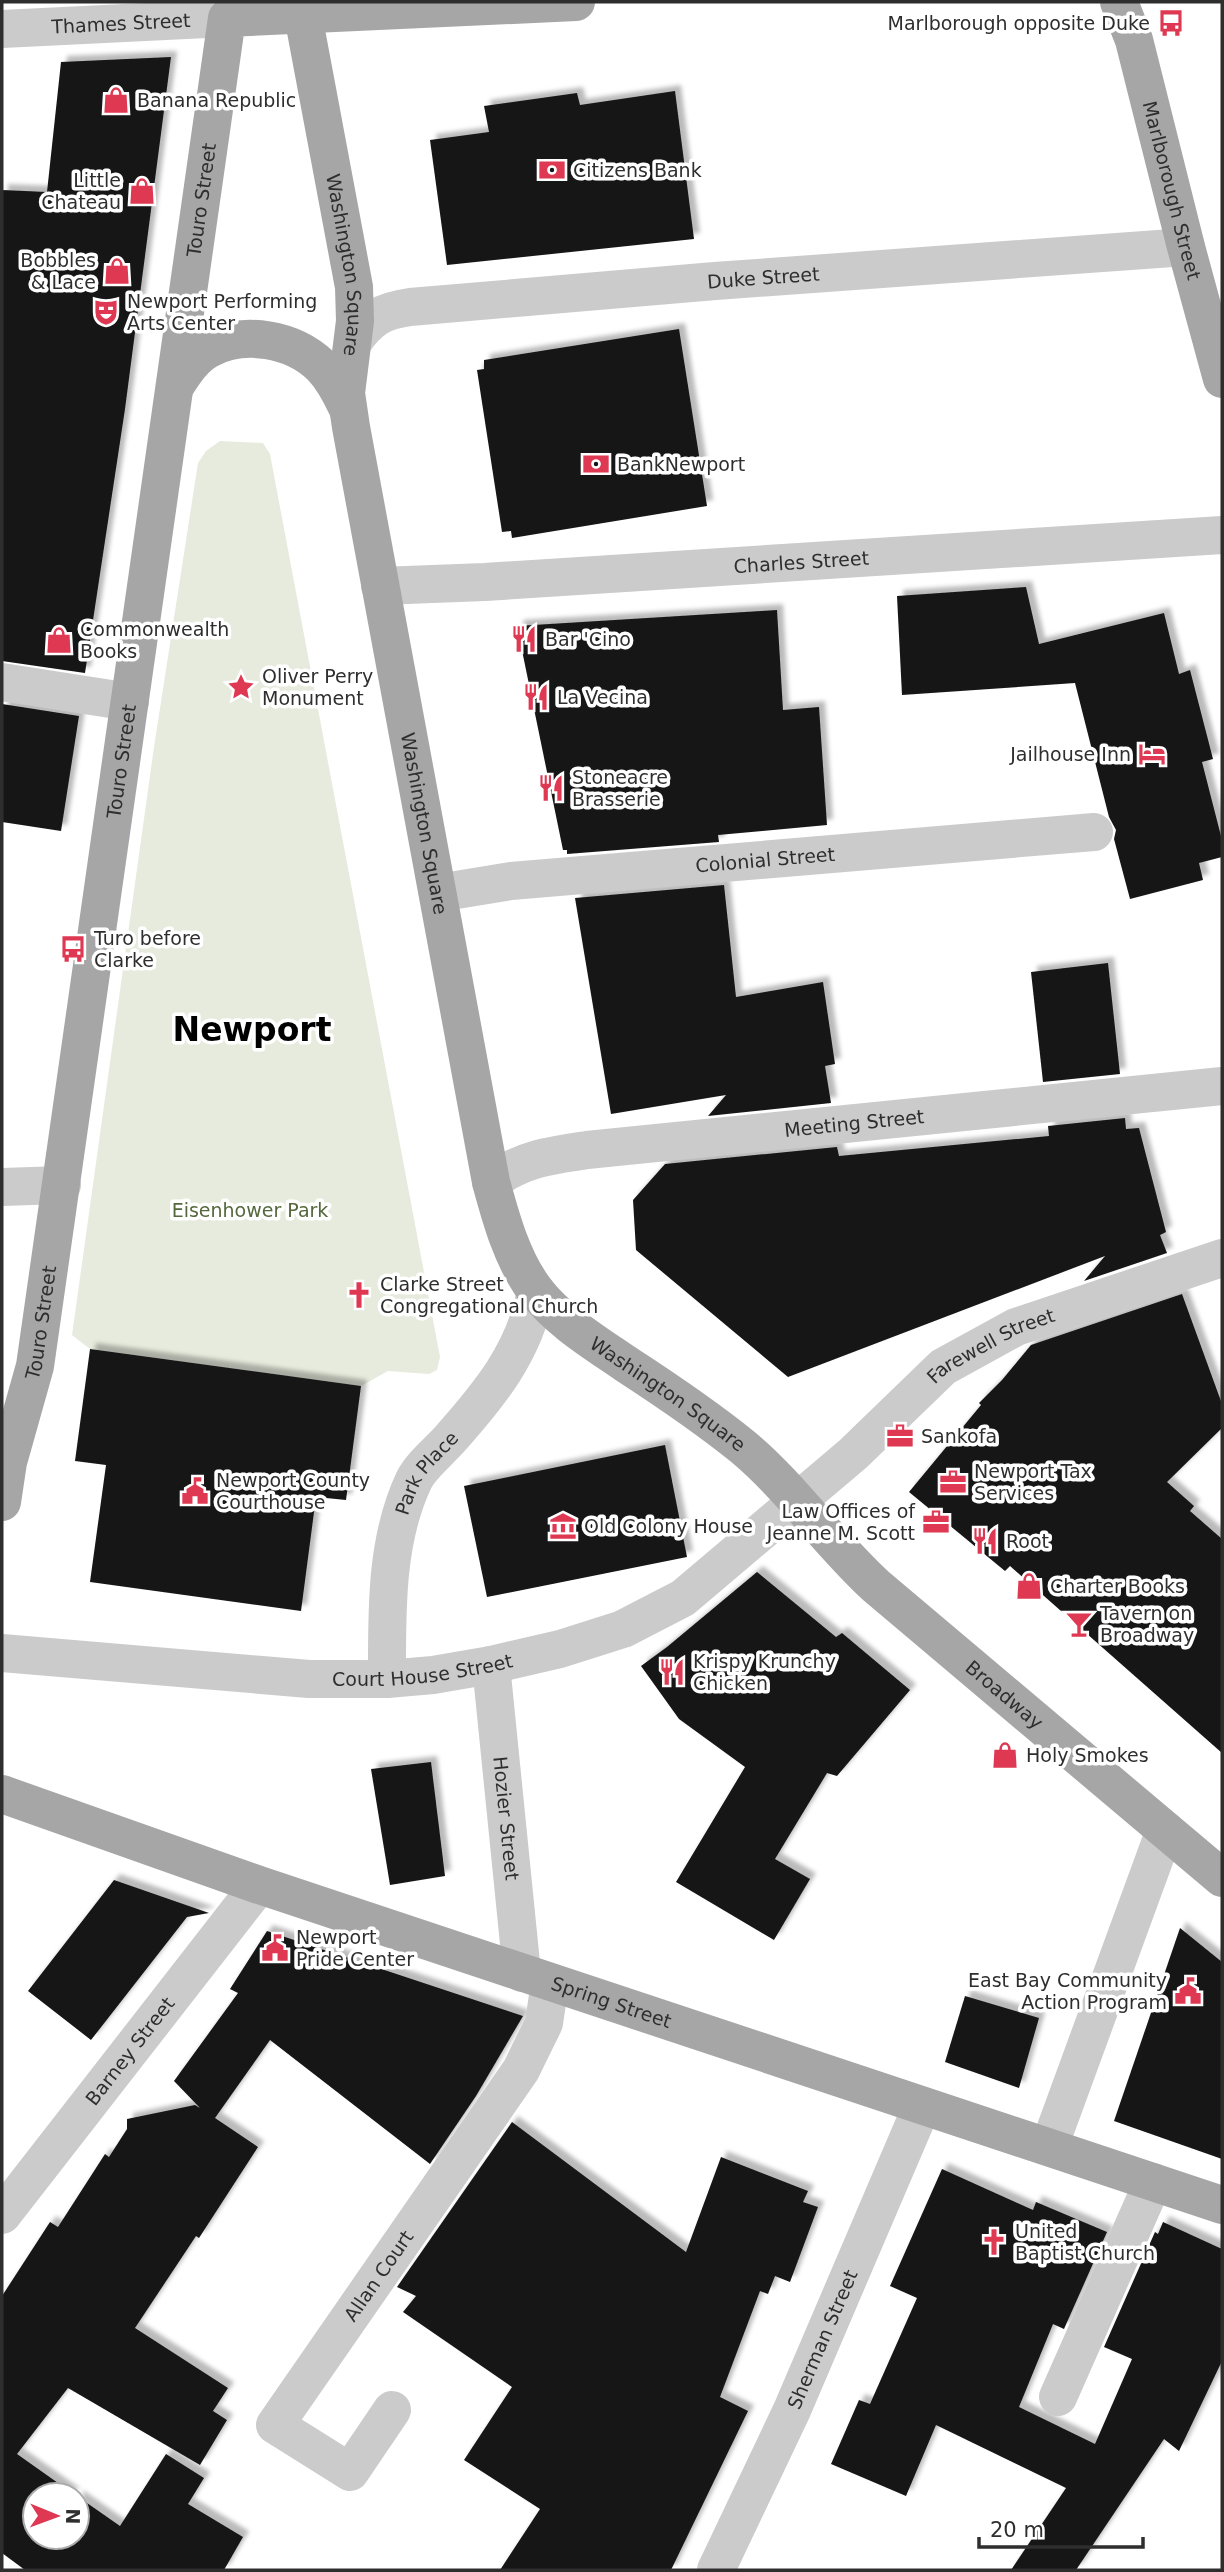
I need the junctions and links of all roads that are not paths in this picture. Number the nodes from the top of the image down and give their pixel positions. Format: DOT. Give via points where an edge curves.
graph roads {
  1 [pos="576,2"];
  2 [pos="1119,2"];
  3 [pos="303,15"];
  4 [pos="227,18"];
  5 [pos="2,29"];
  6 [pos="1186,247"];
  7 [pos="353,342"];
  8 [pos="1222,379"];
  9 [pos="176,385"];
  10 [pos="347,407"];
  11 [pos="1222,536"];
  12 [pos="380,586"];
  13 [pos="2,682"];
  14 [pos="130,702"];
  15 [pos="1094,832"];
  16 [pos="438,893"];
  17 [pos="1222,1086"];
  18 [pos="491,1182"];
  19 [pos="61,1185"];
  20 [pos="2,1187"];
  21 [pos="1222,1258"];
  22 [pos="536,1291"];
  23 [pos="2,1502"];
  24 [pos="798,1502"];
  25 [pos="2,1653"];
  26 [pos="491,1665"];
  27 [pos="387,1679"];
  28 [pos="2,1794"];
  29 [pos="1166,1830"];
  30 [pos="1222,1878"];
  31 [pos="259,1885"];
  32 [pos="536,1977"];
  33 [pos="922,2106"];
  34 [pos="1049,2147"];
  35 [pos="1153,2182"];
  36 [pos="1222,2205"];
  37 [pos="2,2215"];
  38 [pos="1058,2397"];
  39 [pos="392,2410"];
  40 [pos="716,2570"];
  1 -- 3 [label="main road, Thames Street"];
  2 -- 6 [label="main road, Marlborough Street" via="1134,40"];
  3 -- 4 [label="main road, Thames Street"];
  3 -- 7 [label="main road, Washington Square" via="354,287"];
  4 -- 5 [label="street, Thames Street"];
  4 -- 9 [label="main road, Touro Street"];
  6 -- 7 [label="street, Duke Street" via="410,307 372,319"];
  6 -- 8 [label="main road, Marlborough Street"];
  7 -- 10 [label="main road, Washington Square"];
  9 -- 10 [label="main road" via="196,358 209,349 259,339 310,356 333,379"];
  9 -- 14 [label="main road, Touro Street"];
  10 -- 12 [label="main road, Washington Square"];
  11 -- 12 [label="street, Charles Street"];
  12 -- 16 [label="main road, Washington Square"];
  13 -- 14 [label="street"];
  14 -- 19 [label="main road, Touro Street"];
  15 -- 16 [label="street, Colonial Street" via="511,880"];
  16 -- 18 [label="main road, Washington Square"];
  17 -- 18 [label="street, Meeting Street" via="587,1150 541,1157"];
  18 -- 22 [label="main road, Washington Square" via="514,1252"];
  19 -- 20 [label="street"];
  19 -- 23 [label="main road, Touro Street" via="36,1366 10,1452"];
  21 -- 24 [label="street, Farewell Street" via="1016,1327 943,1367"];
  22 -- 24 [label="main road, Washington Square" via="585,1336 704,1416 767,1468"];
  22 -- 27 [label="street, Park Place" via="524,1334 505,1371 415,1478 395,1535 387,1611"];
  24 -- 26 [label="street, Court House Street" via="683,1598 623,1629"];
  24 -- 29 [label="main road, Broadway" via="876,1586"];
  25 -- 27 [label="street, Court House Street" via="309,1679"];
  26 -- 27 [label="street, Court House Street"];
  26 -- 32 [label="street, Hozier Street"];
  28 -- 31 [label="main road, Spring Street"];
  29 -- 30 [label="main road, Broadway"];
  29 -- 34 [label="street"];
  31 -- 32 [label="main road, Spring Street"];
  31 -- 37 [label="street, Barney Street"];
  32 -- 33 [label="main road, Spring Street"];
  32 -- 39 [label="street, Allan Court" via="544,2023 521,2070 275,2425 350,2472"];
  33 -- 34 [label="main road, Spring Street"];
  33 -- 40 [label="street, Sherman Street" via="792,2410"];
  34 -- 35 [label="main road, Spring Street"];
  35 -- 36 [label="main road, Spring Street"];
  35 -- 38 [label="street"];
}
